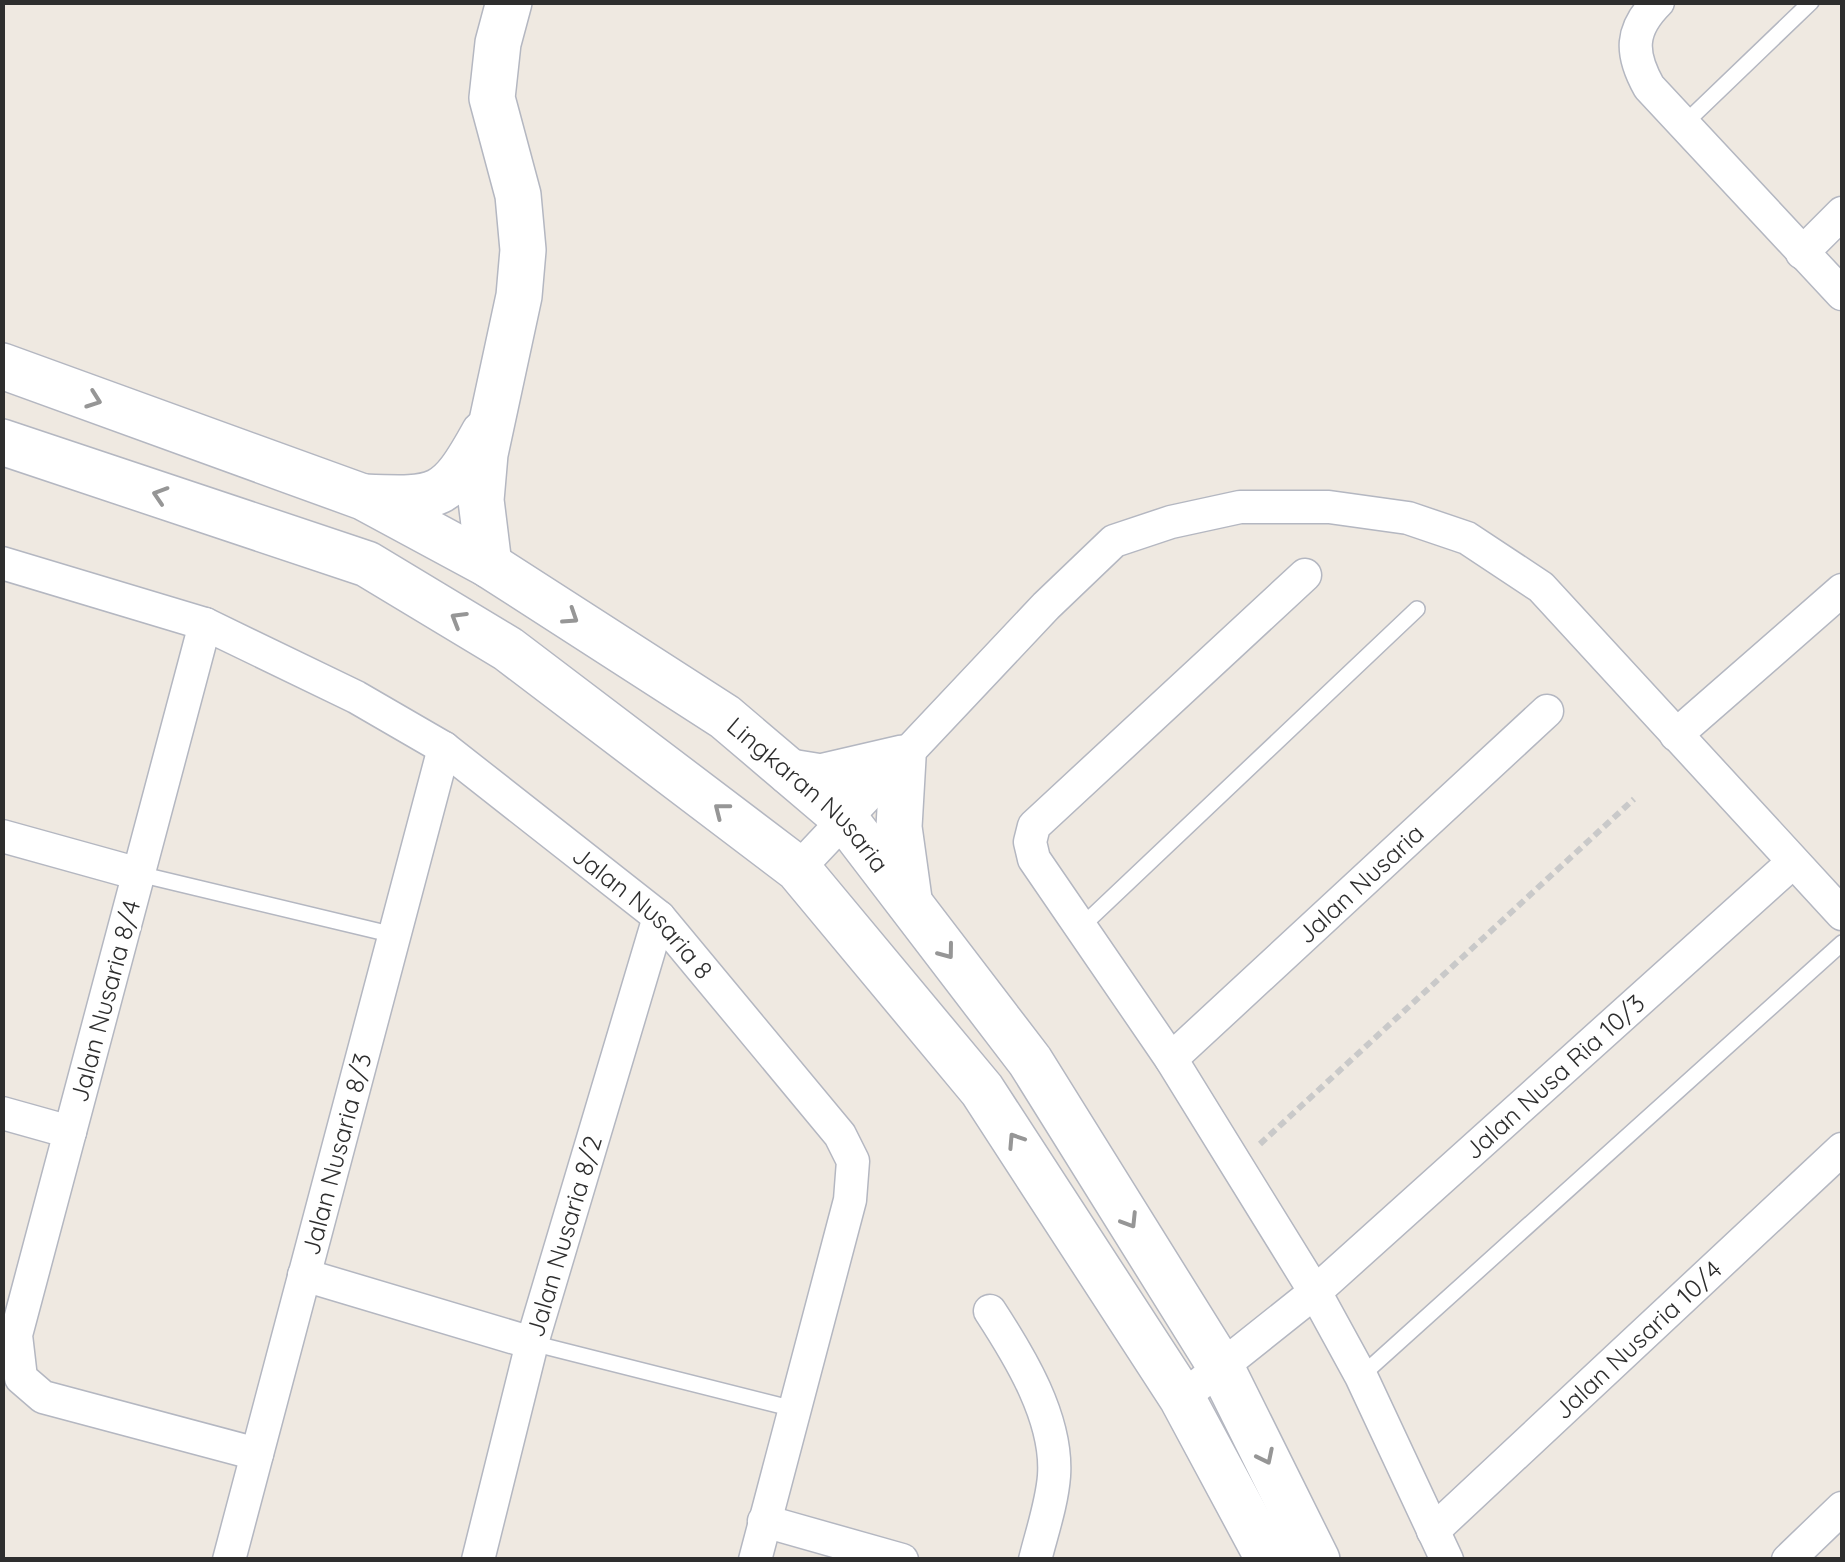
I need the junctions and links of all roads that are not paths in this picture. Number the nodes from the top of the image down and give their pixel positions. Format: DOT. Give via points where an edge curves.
graph roads {
  1 [pos="509,2"];
  2 [pos="1658,2"];
  3 [pos="1811,2"];
  4 [pos="1682,126"];
  5 [pos="1842,213"];
  6 [pos="1802,253"];
  7 [pos="1842,294"];
  8 [pos="2,366"];
  9 [pos="490,423"];
  10 [pos="2,442"];
  11 [pos="363,497"];
  12 [pos="2,563"];
  13 [pos="489,564"];
  14 [pos="1305,575"];
  15 [pos="1842,590"];
  16 [pos="1416,609"];
  17 [pos="204,624"];
  18 [pos="1547,712"];
  19 [pos="1676,735"];
  20 [pos="444,748"];
  21 [pos="903,758"];
  22 [pos="790,772"];
  23 [pos="845,819"];
  24 [pos="2,836"];
  25 [pos="1794,862"];
  26 [pos="798,870"];
  27 [pos="138,874"];
  28 [pos="910,904"];
  29 [pos="1842,914"];
  30 [pos="658,917"];
  31 [pos="1082,926"];
  32 [pos="394,936"];
  33 [pos="1842,943"];
  34 [pos="1171,1059"];
  35 [pos="2,1113"];
  36 [pos="70,1132"];
  37 [pos="1842,1149"];
  38 [pos="304,1275"];
  39 [pos="1316,1292"];
  40 [pos="990,1311"];
  41 [pos="532,1344"];
  42 [pos="1222,1369"];
  43 [pos="1361,1376"];
  44 [pos="12,1382"];
  45 [pos="1182,1398"];
  46 [pos="794,1409"];
  47 [pos="257,1454"];
  48 [pos="1840,1517"];
  49 [pos="764,1520"];
  50 [pos="1440,1545"];
  51 [pos="229,1560"];
  52 [pos="478,1560"];
  53 [pos="755,1560"];
  54 [pos="902,1560"];
  55 [pos="1035,1560"];
  56 [pos="1268,1560"];
  57 [pos="1317,1560"];
  58 [pos="1788,1560"];
  1 -- 9 [label="main road" via="492,98 518,195 522,250 519,296"];
  2 -- 4 [label="street" via="1637,32 1639,69"];
  3 -- 4 [label="lane"];
  4 -- 6 [label="street"];
  5 -- 6 [label="street"];
  6 -- 7 [label="street"];
  8 -- 11 [label="main road, Lingkaran Nusaria, one-way"];
  9 -- 11 [label="main road" via="455,481 437,493"];
  9 -- 13 [label="main road" via="481,500"];
  26 -- 10 [label="main road, one-way" via="508,648 366,564"];
  11 -- 13 [label="main road, Lingkaran Nusaria"];
  12 -- 17 [label="street, Jalan Nusaria 8"];
  13 -- 22 [label="main road, Lingkaran Nusaria, one-way" via="725,717"];
  14 -- 31 [label="street" via="1034,826 1034,859"];
  15 -- 19 [label="street"];
  16 -- 31 [label="lane"];
  17 -- 20 [label="street, Jalan Nusaria 8" via="356,696"];
  17 -- 27 [label="street, Jalan Nusaria 8/4"];
  18 -- 34 [label="street, Jalan Nusaria"];
  19 -- 21 [label="street" via="1540,587 1467,538 1388,515 1240,507 1114,541"];
  19 -- 25 [label="street"];
  20 -- 30 [label="street, Jalan Nusaria 8"];
  20 -- 32 [label="street, Jalan Nusaria 8/3"];
  21 -- 22 [label="main road" via="821,777"];
  21 -- 23 [label="street"];
  21 -- 28 [label="main road" via="900,827"];
  22 -- 23 [label="main road, Lingkaran Nusaria"];
  23 -- 26 [label="street"];
  23 -- 28 [label="main road, Lingkaran Nusaria"];
  24 -- 27 [label="street"];
  25 -- 29 [label="street"];
  25 -- 39 [label="street, Jalan Nusa Ria 10/3"];
  45 -- 26 [label="main road, one-way" via="982,1090"];
  27 -- 32 [label="lane"];
  27 -- 36 [label="street, Jalan Nusaria 8/4"];
  28 -- 42 [label="main road, Lingkaran Nusaria, one-way" via="1030,1061"];
  30 -- 41 [label="street, Jalan Nusaria 8/2"];
  30 -- 46 [label="street, Jalan Nusaria 8" via="840,1136 853,1161 850,1200"];
  31 -- 34 [label="street"];
  32 -- 38 [label="street, Jalan Nusaria 8/3"];
  33 -- 43 [label="lane"];
  34 -- 39 [label="street"];
  35 -- 36 [label="street"];
  36 -- 44 [label="street, Jalan Nusaria 8/4" via="16,1335"];
  37 -- 50 [label="street, Jalan Nusaria 10/4"];
  38 -- 41 [label="street"];
  38 -- 47 [label="street, Jalan Nusaria 8/3"];
  39 -- 42 [label="street, Jalan Nusa Ria 10/3"];
  39 -- 43 [label="street"];
  40 -- 55 [label="street" via="1025,1364 1050,1434 1054,1481"];
  41 -- 46 [label="lane"];
  41 -- 52 [label="street, Jalan Nusaria 8/2"];
  42 -- 45 [label="street, Jalan Nusa Ria 10/3"];
  42 -- 57 [label="main road, Lingkaran Nusaria, one-way"];
  43 -- 50 [label="street"];
  44 -- 47 [label="street" via="43,1397"];
  45 -- 56 [label="main road"];
  46 -- 49 [label="street, Jalan Nusaria 8"];
  47 -- 51 [label="street, Jalan Nusaria 8/3"];
  48 -- 58 [label="street"];
  49 -- 53 [label="street, Jalan Nusaria 8"];
  49 -- 54 [label="street"];
}
